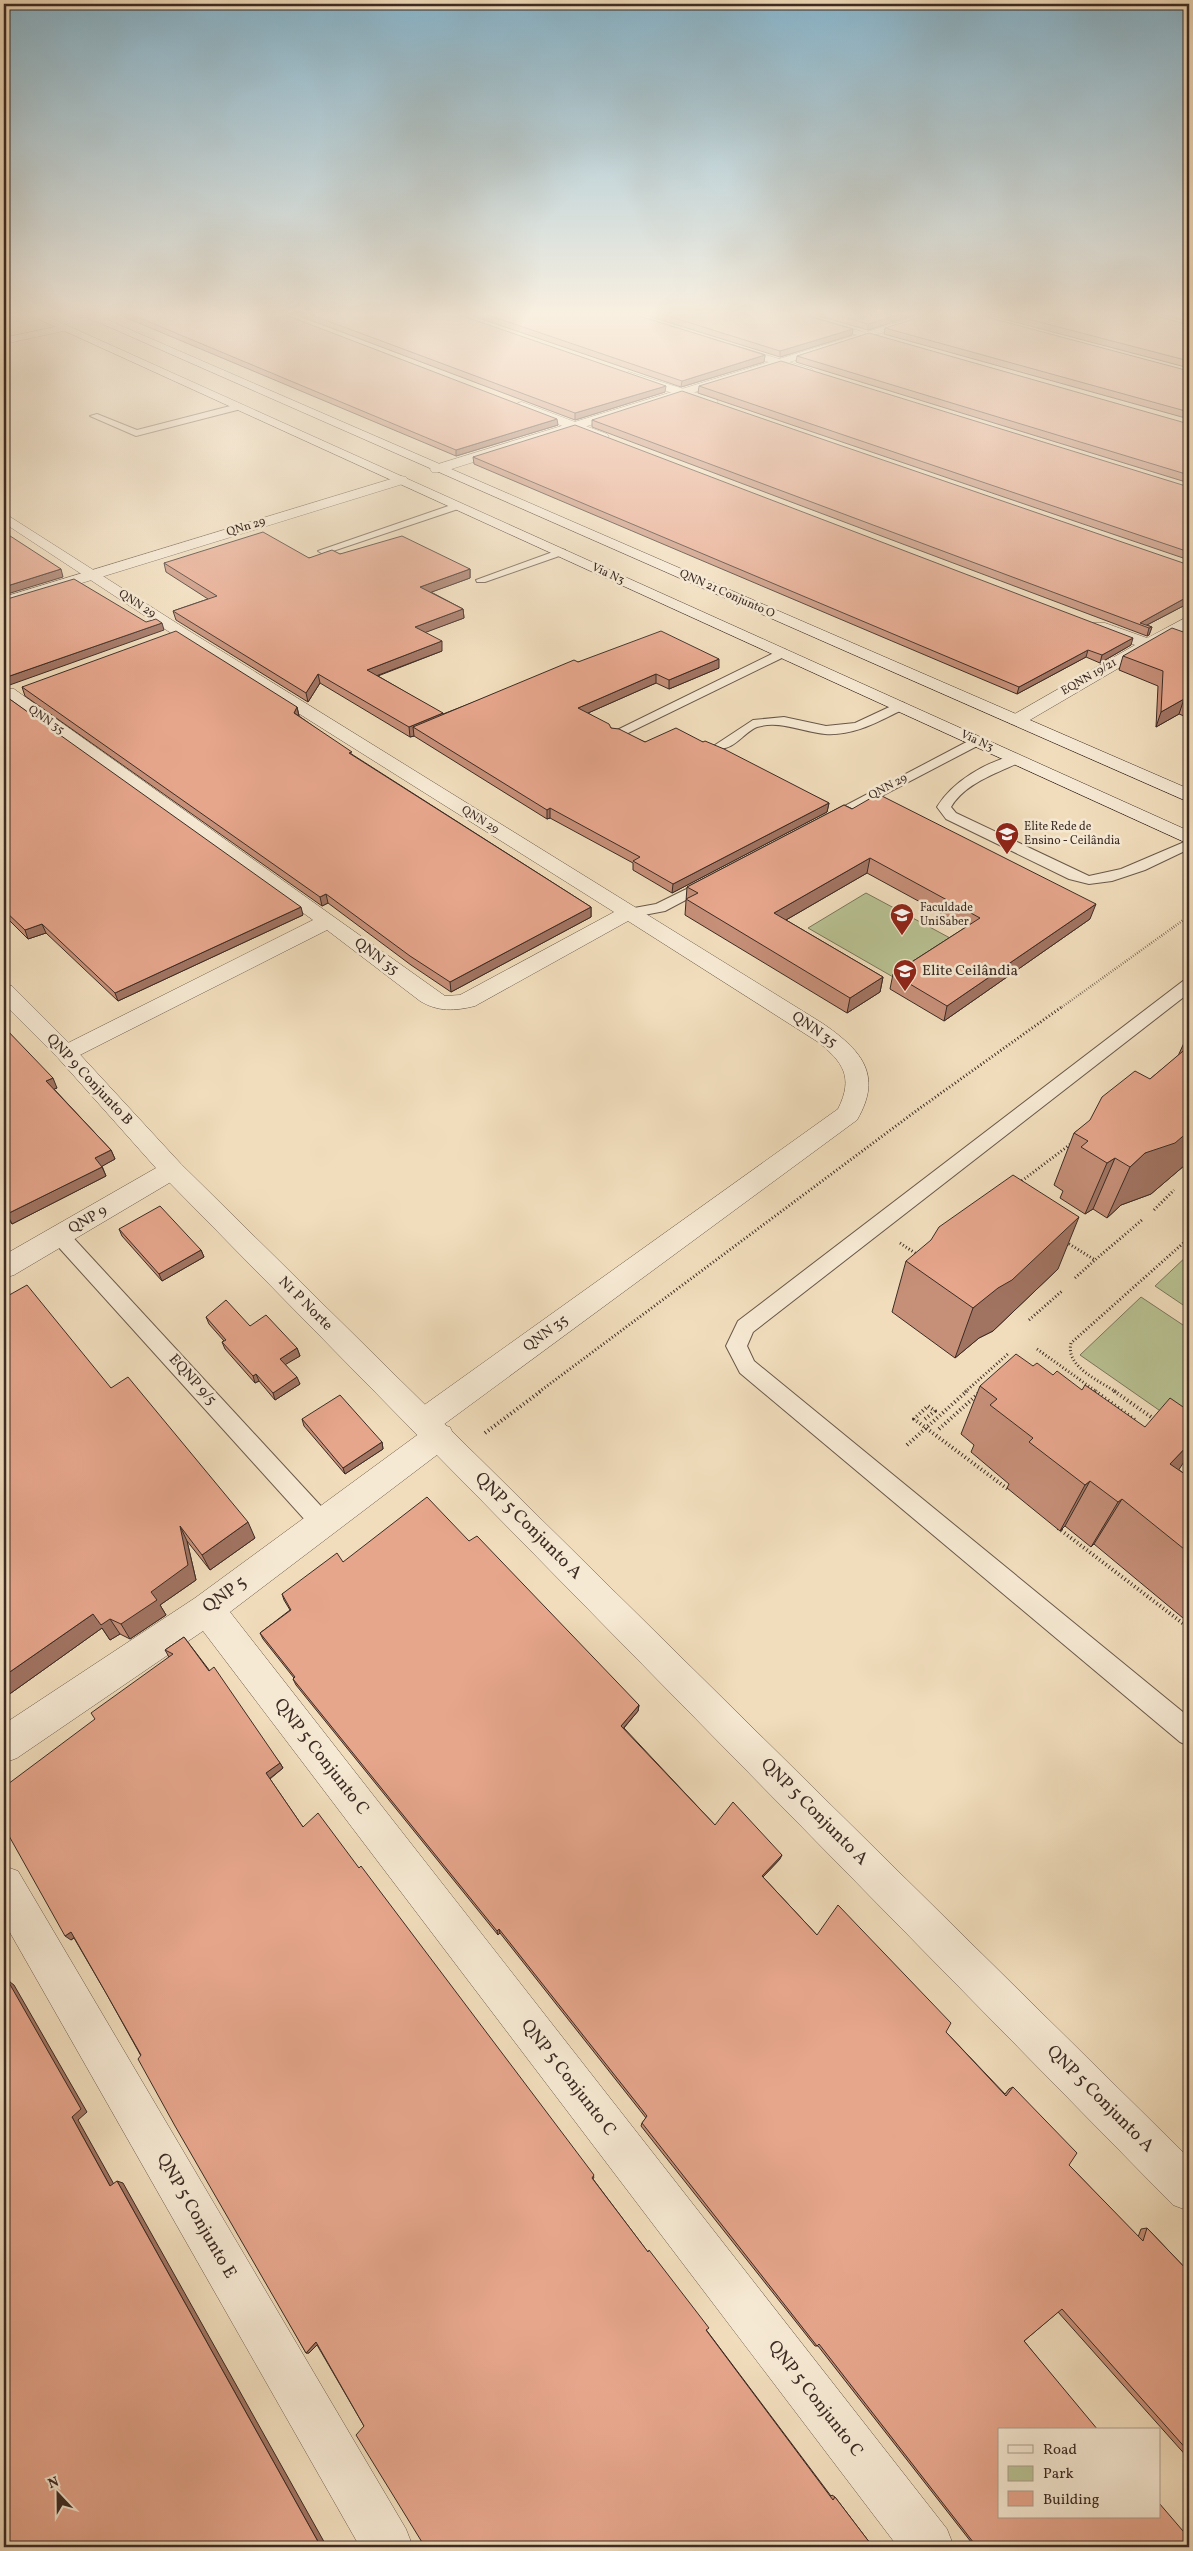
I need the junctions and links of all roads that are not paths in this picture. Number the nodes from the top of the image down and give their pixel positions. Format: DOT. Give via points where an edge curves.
graph roads {
  1 [pos="129,430"];
  2 [pos="148,430"];
  3 [pos="289,430"];
  4 [pos="351,430"];
  5 [pos="562,430"];
  6 [pos="586,430"];
  7 [pos="612,440"];
  8 [pos="437,469"];
  9 [pos="401,480"];
  10 [pos="457,506"];
  11 [pos="482,518"];
  12 [pos="7,523"];
  13 [pos="323,551"];
  14 [pos="561,552"];
  15 [pos="653,562"];
  16 [pos="92,574"];
  17 [pos="481,580"];
  18 [pos="663,599"];
  19 [pos="4,602"];
  20 [pos="1083,620"];
  21 [pos="1189,621"];
  22 [pos="180,632"];
  23 [pos="162,638"];
  24 [pos="1147,644"];
  25 [pos="782,653"];
  26 [pos="13,692"];
  27 [pos="900,706"];
  28 [pos="996,711"];
  29 [pos="1017,720"];
  30 [pos="617,734"];
  31 [pos="976,741"];
  32 [pos="722,745"];
  33 [pos="1015,759"];
  34 [pos="1189,796"];
  35 [pos="817,825"];
  36 [pos="1189,838"];
  37 [pos="1189,844"];
  38 [pos="721,876"];
  39 [pos="628,913"];
  40 [pos="328,921"];
  41 [pos="1189,985"];
  42 [pos="4,991"];
  43 [pos="66,1053"];
  44 [pos="172,1170"];
  45 [pos="60,1236"];
  46 [pos="4,1268"];
  47 [pos="432,1429"];
  48 [pos="323,1524"];
  49 [pos="207,1609"];
  50 [pos="1189,1733"];
  51 [pos="4,1745"];
  52 [pos="4,1885"];
  53 [pos="1189,2189"];
  54 [pos="388,2547"];
  55 [pos="929,2547"];
  1 -- 2 [label="lane" via="136,433"];
  3 -- 9 [label="street, Via N3"];
  4 -- 8 [label="street, QNN 21 Conjunto O"];
  5 -- 8 [label="street"];
  6 -- 7 [label="street"];
  8 -- 15 [label="street, QNN 21 Conjunto O"];
  9 -- 10 [label="street, Via N3"];
  9 -- 16 [label="street, QNn 29"];
  10 -- 11 [label="street, Via N3"];
  10 -- 13 [label="lane"];
  11 -- 14 [label="street, Via N3"];
  11 -- 15 [label="street" via="542,536 628,574 654,572 657,567"];
  12 -- 16 [label="street, QNN 29"];
  14 -- 17 [label="lane"];
  14 -- 18 [label="street, Via N3"];
  15 -- 28 [label="street, QNN 21 Conjunto O"];
  16 -- 19 [label="street"];
  16 -- 22 [label="street, QNN 29"];
  18 -- 25 [label="street, Via N3"];
  18 -- 28 [label="street" via="658,593 662,588 674,584 688,586 924,690"];
  20 -- 24 [label="street"];
  21 -- 24 [label="street, EQNN 19/21"];
  22 -- 23 [label="street"];
  22 -- 39 [label="street, QNN 29"];
  24 -- 29 [label="street, EQNN 19/21"];
  25 -- 27 [label="street, Via N3"];
  25 -- 30 [label="lane"];
  26 -- 40 [label="street, QNN 35"];
  27 -- 31 [label="street, Via N3"];
  27 -- 32 [label="lane" via="858,727 826,730 784,721 753,724"];
  28 -- 29 [label="street, QNN 21 Conjunto O"];
  29 -- 34 [label="street"];
  31 -- 33 [label="street, Via N3"];
  31 -- 35 [label="lane, QNN 29"];
  33 -- 36 [label="street, Via N3"];
  33 -- 37 [label="lane" via="968,783 948,798 944,807 951,816 1088,880 1143,864"];
  38 -- 39 [label="lane" via="660,908"];
  39 -- 40 [label="street, QNN 35" via="458,1004 428,996"];
  39 -- 47 [label="street, QNN 35" via="835,1042 852,1059 859,1084 856,1101 848,1114"];
  40 -- 43 [label="street"];
  41 -- 50 [label="lane" via="745,1327 736,1346 747,1368"];
  42 -- 43 [label="street, QNP 9 Conjunto B"];
  43 -- 44 [label="street, QNP 9 Conjunto B"];
  44 -- 45 [label="street, QNP 9"];
  44 -- 47 [label="street, N1 P Norte"];
  45 -- 46 [label="street, QNP 9"];
  45 -- 48 [label="lane, EQNP 9/5"];
  47 -- 48 [label="street, QNP 5"];
  47 -- 53 [label="street, QNP 5 Conjunto A"];
  48 -- 49 [label="street, QNP 5"];
  49 -- 51 [label="street, QNP 5"];
  49 -- 55 [label="street, QNP 5 Conjunto C"];
  52 -- 54 [label="street, QNP 5 Conjunto E"];
}
